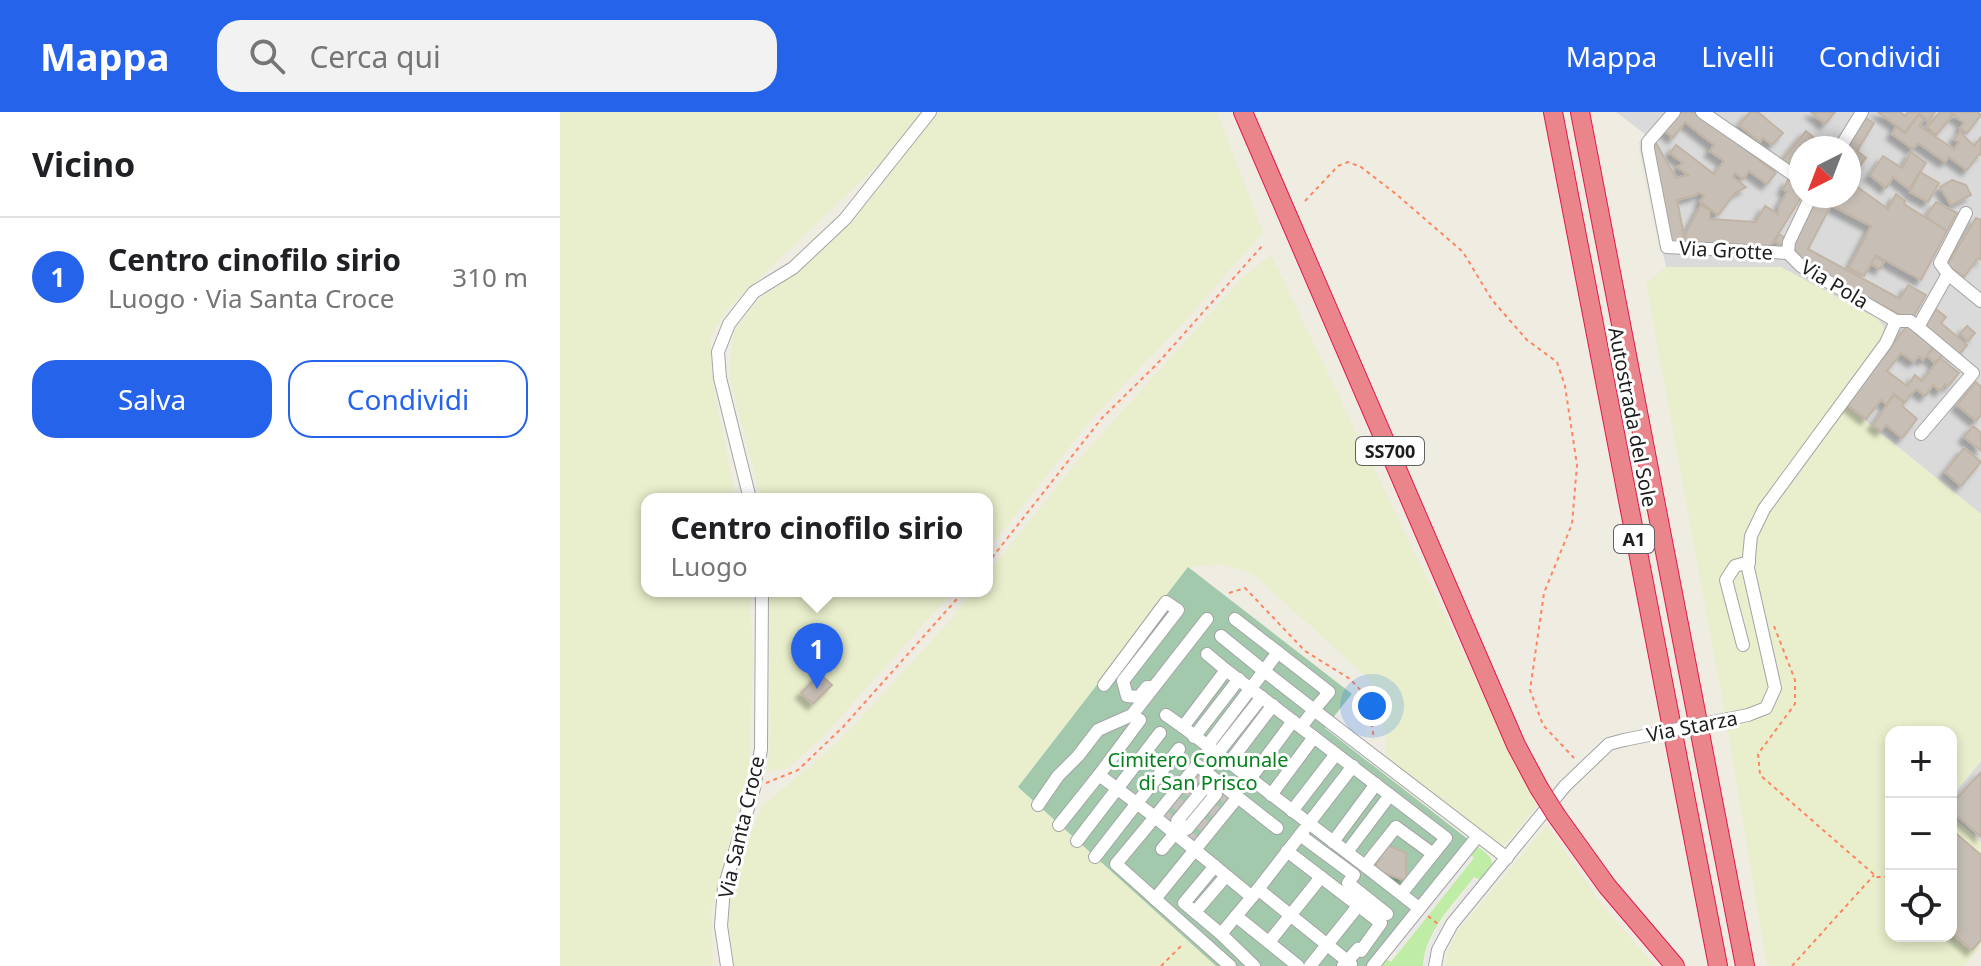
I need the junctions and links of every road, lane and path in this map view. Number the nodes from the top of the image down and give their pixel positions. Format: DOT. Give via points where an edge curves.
graph roads {
  1 [pos="930,112"];
  2 [pos="1243,112"];
  3 [pos="1553,112"];
  4 [pos="1580,112"];
  5 [pos="1674,112"];
  6 [pos="1702,112"];
  7 [pos="1862,112"];
  8 [pos="1847,136"];
  9 [pos="1789,172"];
  10 [pos="1305,201"];
  11 [pos="1805,208"];
  12 [pos="1966,213"];
  13 [pos="1263,245"];
  14 [pos="1788,253"];
  15 [pos="1948,274"];
  16 [pos="1981,301"];
  17 [pos="1896,321"];
  18 [pos="1918,327"];
  19 [pos="1921,434"];
  20 [pos="749,493"];
  21 [pos="993,556"];
  22 [pos="1749,562"];
  23 [pos="1229,593"];
  24 [pos="762,597"];
  25 [pos="959,597"];
  26 [pos="1769,618"];
  27 [pos="1207,619"];
  28 [pos="1235,619"];
  29 [pos="1221,636"];
  30 [pos="1743,645"];
  31 [pos="1278,652"];
  32 [pos="1207,654"];
  33 [pos="1226,670"];
  34 [pos="1264,671"];
  35 [pos="1239,679"];
  36 [pos="1104,685"];
  37 [pos="1153,687"];
  38 [pos="1256,693"];
  39 [pos="1273,705"];
  40 [pos="1314,710"];
  41 [pos="1132,715"];
  42 [pos="1166,715"];
  43 [pos="1297,724"];
  44 [pos="1183,727"];
  45 [pos="1160,733"];
  46 [pos="1194,737"];
  47 [pos="1314,737"];
  48 [pos="1179,749"];
  49 [pos="1212,750"];
  50 [pos="1336,754"];
  51 [pos="1378,760"];
  52 [pos="1229,763"];
  53 [pos="1353,766"];
  54 [pos="1583,768"];
  55 [pos="1099,775"];
  56 [pos="1250,779"];
  57 [pos="1376,784"];
  58 [pos="1214,786"];
  59 [pos="754,788"];
  60 [pos="1117,789"];
  61 [pos="1271,795"];
  62 [pos="1390,795"];
  63 [pos="1237,798"];
  64 [pos="1137,803"];
  65 [pos="1038,805"];
  66 [pos="1409,810"];
  67 [pos="1292,811"];
  68 [pos="1155,817"];
  69 [pos="1059,825"];
  70 [pos="1396,827"];
  71 [pos="1277,828"];
  72 [pos="1179,829"];
  73 [pos="1304,829"];
  74 [pos="1477,837"];
  75 [pos="1077,841"];
  76 [pos="1333,842"];
  77 [pos="1162,849"];
  78 [pos="1195,849"];
  79 [pos="1287,851"];
  80 [pos="1347,852"];
  81 [pos="1433,854"];
  82 [pos="1095,857"];
  83 [pos="1507,858"];
  84 [pos="1215,866"];
  85 [pos="1365,866"];
  86 [pos="1875,874"];
  87 [pos="1226,876"];
  88 [pos="1885,876"];
  89 [pos="1321,877"];
  90 [pos="1255,893"];
  91 [pos="1401,894"];
  92 [pos="1155,899"];
  93 [pos="1358,906"];
  94 [pos="1420,909"];
  95 [pos="1195,912"];
  96 [pos="1387,914"];
  97 [pos="1290,915"];
  98 [pos="1236,916"];
  99 [pos="1439,925"];
  100 [pos="1221,934"];
  101 [pos="1269,942"];
  102 [pos="1327,945"];
  103 [pos="1181,946"];
  104 [pos="1348,964"];
  105 [pos="727,966"];
  106 [pos="1161,966"];
  107 [pos="1230,966"];
  108 [pos="1254,966"];
  109 [pos="1298,966"];
  110 [pos="1310,966"];
  111 [pos="1373,966"];
  112 [pos="1435,966"];
  113 [pos="1675,966"];
  114 [pos="1718,966"];
  115 [pos="1745,966"];
  116 [pos="1792,966"];
  1 -- 20 [label="street" via="845,219 793,268 754,292 729,324 718,352 720,378"];
  2 -- 113 [label="highway, SS700, bridge" via="1516,745 1556,815 1607,886"];
  3 -- 114 [label="highway, Autostrada del Sole / A1"];
  4 -- 115 [label="highway, Autostrada del Sole / A1"];
  5 -- 14 [label="street, Via Grotte" via="1648,142 1667,247"];
  6 -- 9 [label="street"];
  7 -- 8 [label="street"];
  10 -- 54 [label="path" via="1338,166 1348,162 1361,167 1463,252 1492,300 1527,340 1557,362 1577,465 1572,524 1544,593 1530,690 1543,725"];
  11 -- 14 [label="street, Via Pola"];
  12 -- 15 [label="street" via="1940,263"];
  13 -- 21 [label="path" via="1102,418"];
  14 -- 17 [label="street, Via Pola" via="1801,266"];
  15 -- 16 [label="street"];
  15 -- 18 [label="street"];
  17 -- 18 [label="street, Via Pola"];
  17 -- 22 [label="street, Via Starza" via="1886,343 1764,509 1751,536"];
  18 -- 19 [label="street" via="1973,373"];
  22 -- 30 [label="street" via="1735,566 1726,580"];
  22 -- 54 [label="street, Via Starza, bridge" via="1775,688 1766,708 1609,744"];
  23 -- 51 [label="path" via="1245,588 1305,651 1350,679 1367,697"];
  24 -- 59 [label="street, Via Santa Croce" via="761,749"];
  25 -- 59 [label="path" via="798,770"];
  26 -- 86 [label="path" via="1795,680 1795,704 1758,754 1760,775"];
  27 -- 37 [label="street"];
  28 -- 31 [label="street"];
  29 -- 34 [label="street"];
  31 -- 34 [label="street"];
  31 -- 40 [label="street" via="1329,692"];
  32 -- 33 [label="street"];
  33 -- 35 [label="street"];
  33 -- 44 [label="street"];
  34 -- 38 [label="street"];
  34 -- 40 [label="street"];
  35 -- 38 [label="street"];
  35 -- 46 [label="street"];
  36 -- 37 [label="street" via="1166,602 1178,610 1123,681 1127,696 1139,697"];
  37 -- 41 [label="street"];
  38 -- 39 [label="street"];
  38 -- 49 [label="street"];
  39 -- 43 [label="street"];
  39 -- 52 [label="street"];
  40 -- 43 [label="street"];
  40 -- 51 [label="street"];
  41 -- 55 [label="street" via="1140,720"];
  41 -- 65 [label="street" via="1098,730"];
  42 -- 44 [label="street"];
  43 -- 47 [label="street"];
  43 -- 56 [label="street"];
  44 -- 46 [label="street"];
  45 -- 60 [label="street"];
  46 -- 49 [label="street"];
  47 -- 50 [label="street"];
  47 -- 61 [label="street"];
  48 -- 64 [label="street"];
  49 -- 52 [label="street"];
  50 -- 53 [label="street"];
  50 -- 67 [label="street"];
  51 -- 74 [label="street"];
  52 -- 56 [label="street"];
  53 -- 57 [label="street"];
  53 -- 73 [label="street"];
  54 -- 83 [label="street, Via Starza"];
  55 -- 60 [label="street"];
  55 -- 69 [label="street"];
  56 -- 61 [label="street"];
  57 -- 62 [label="street"];
  57 -- 76 [label="street"];
  58 -- 63 [label="street"];
  58 -- 68 [label="street" via="1198,761"];
  58 -- 72 [label="street" via="1206,786 1177,821"];
  59 -- 105 [label="street, Via Santa Croce" via="724,888 721,926"];
  60 -- 64 [label="street"];
  60 -- 75 [label="street"];
  61 -- 67 [label="street"];
  62 -- 66 [label="street"];
  62 -- 80 [label="street"];
  63 -- 71 [label="street"];
  63 -- 78 [label="street"];
  64 -- 68 [label="street"];
  64 -- 82 [label="street"];
  66 -- 70 [label="street"];
  66 -- 81 [label="street" via="1446,838"];
  67 -- 73 [label="street"];
  68 -- 72 [label="street"];
  68 -- 92 [label="street" via="1116,864"];
  70 -- 81 [label="street"];
  70 -- 85 [label="street"];
  72 -- 77 [label="street"];
  72 -- 78 [label="street"];
  73 -- 76 [label="street"];
  73 -- 79 [label="street"];
  73 -- 96 [label="street" via="1354,875 1348,883"];
  74 -- 83 [label="street"];
  74 -- 111 [label="street"];
  76 -- 80 [label="street"];
  78 -- 84 [label="street"];
  78 -- 92 [label="street"];
  79 -- 89 [label="street"];
  79 -- 90 [label="street"];
  80 -- 85 [label="street"];
  81 -- 91 [label="street"];
  83 -- 112 [label="street, Via Starza" via="1452,924"];
  84 -- 87 [label="street"];
  84 -- 95 [label="street" via="1184,903"];
  85 -- 91 [label="street"];
  86 -- 88 [label="path"];
  86 -- 116 [label="path"];
  87 -- 90 [label="street"];
  87 -- 95 [label="street"];
  89 -- 93 [label="street"];
  89 -- 97 [label="street"];
  90 -- 97 [label="street"];
  90 -- 98 [label="street"];
  91 -- 94 [label="street"];
  92 -- 107 [label="street"];
  93 -- 102 [label="street"];
  93 -- 104 [label="street" via="1381,923"];
  94 -- 99 [label="path"];
  95 -- 100 [label="street"];
  97 -- 101 [label="street"];
  97 -- 102 [label="street"];
  98 -- 100 [label="street"];
  98 -- 101 [label="street"];
  100 -- 108 [label="street"];
  101 -- 109 [label="street"];
  102 -- 104 [label="street"];
  102 -- 110 [label="street"];
  103 -- 106 [label="path"];
}
